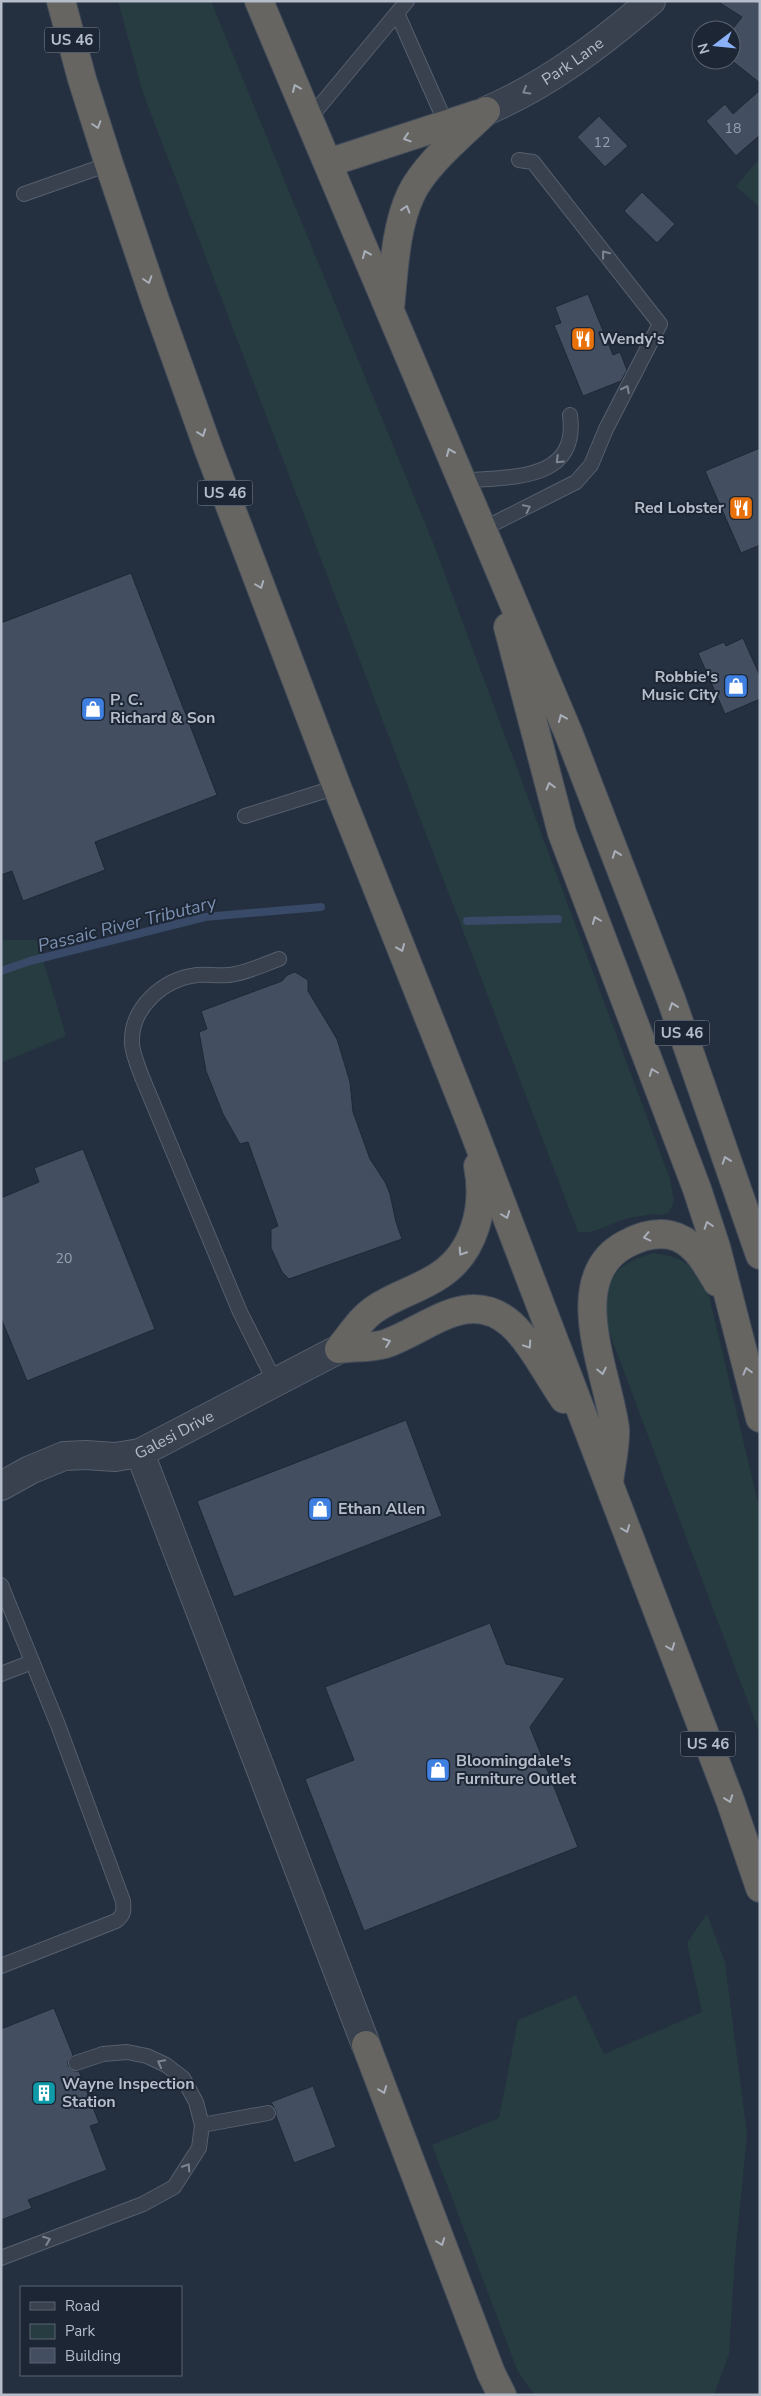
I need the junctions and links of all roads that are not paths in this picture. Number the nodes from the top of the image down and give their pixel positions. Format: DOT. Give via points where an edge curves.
graph roads {
  1 [pos="61,1"];
  2 [pos="259,1"];
  3 [pos="407,1"];
  4 [pos="651,1"];
  5 [pos="397,13"];
  6 [pos="486,111"];
  7 [pos="309,119"];
  8 [pos="451,133"];
  9 [pos="519,160"];
  10 [pos="328,163"];
  11 [pos="109,164"];
  12 [pos="24,194"];
  13 [pos="390,309"];
  14 [pos="570,415"];
  15 [pos="462,481"];
  16 [pos="483,529"];
  17 [pos="337,787"];
  18 [pos="245,816"];
  19 [pos="279,959"];
  20 [pos="470,1121"];
  21 [pos="760,1255"];
  22 [pos="729,1306"];
  23 [pos="339,1349"];
  24 [pos="275,1382"];
  25 [pos="760,1418"];
  26 [pos="591,1440"];
  27 [pos="140,1453"];
  28 [pos="608,1484"];
  29 [pos="1,1486"];
  30 [pos="1,1585"];
  31 [pos="32,1662"];
  32 [pos="1,1674"];
  33 [pos="760,1888"];
  34 [pos="1,1966"];
  35 [pos="366,2045"];
  36 [pos="76,2063"];
  37 [pos="268,2114"];
  38 [pos="202,2125"];
  39 [pos="1,2258"];
  40 [pos="502,2395"];
  1 -- 11 [label="highway, US 46, one-way"];
  7 -- 2 [label="highway, US 46, one-way"];
  3 -- 5 [label="lane"];
  4 -- 6 [label="street, Park Lane, one-way" via="552,76"];
  5 -- 7 [label="lane"];
  5 -- 8 [label="lane"];
  6 -- 8 [label="highway"];
  7 -- 10 [label="highway, US 46"];
  8 -- 10 [label="highway, one-way"];
  13 -- 8 [label="highway, one-way" via="400,229 411,194"];
  16 -- 9 [label="lane, one-way" via="576,482 591,465 660,324 533,162"];
  13 -- 10 [label="highway, US 46, one-way"];
  11 -- 12 [label="lane"];
  11 -- 17 [label="highway, US 46, one-way" via="208,448"];
  15 -- 13 [label="highway, US 46, one-way"];
  14 -- 15 [label="lane, one-way" via="572,429 567,452 550,468"];
  15 -- 16 [label="highway, US 46"];
  21 -- 16 [label="highway, US 46, one-way" via="600,812"];
  22 -- 16 [label="highway, one-way" via="716,1247 697,1189 562,833"];
  17 -- 18 [label="lane"];
  17 -- 20 [label="highway, US 46, one-way"];
  19 -- 24 [label="lane" via="235,974 196,976 165,986 139,1011 132,1034 134,1056 142,1077 240,1312"];
  20 -- 23 [label="highway, one-way" via="482,1200 463,1252 439,1276 374,1310"];
  20 -- 26 [label="highway, US 46, one-way"];
  25 -- 22 [label="highway, one-way"];
  22 -- 28 [label="highway, one-way" via="703,1257 671,1236 651,1235 634,1240 618,1248 605,1263 596,1280 592,1300 598,1352 615,1430"];
  23 -- 24 [label="street, Galesi Drive"];
  23 -- 26 [label="highway, one-way" via="384,1344 461,1310 481,1308 497,1313 524,1339"];
  24 -- 27 [label="street, Galesi Drive"];
  26 -- 28 [label="highway, US 46"];
  27 -- 29 [label="street, Galesi Drive" via="115,1457 64,1456"];
  27 -- 35 [label="street"];
  28 -- 33 [label="highway, US 46, one-way" via="730,1800"];
  30 -- 31 [label="lane"];
  31 -- 32 [label="lane"];
  31 -- 34 [label="lane" via="124,1901 124,1910 116,1922"];
  35 -- 40 [label="highway, one-way"];
  38 -- 36 [label="lane, one-way" via="196,2102 183,2078 160,2062 127,2052 103,2054"];
  37 -- 38 [label="lane"];
  39 -- 38 [label="lane, one-way" via="143,2204 174,2187 199,2148"];
}
